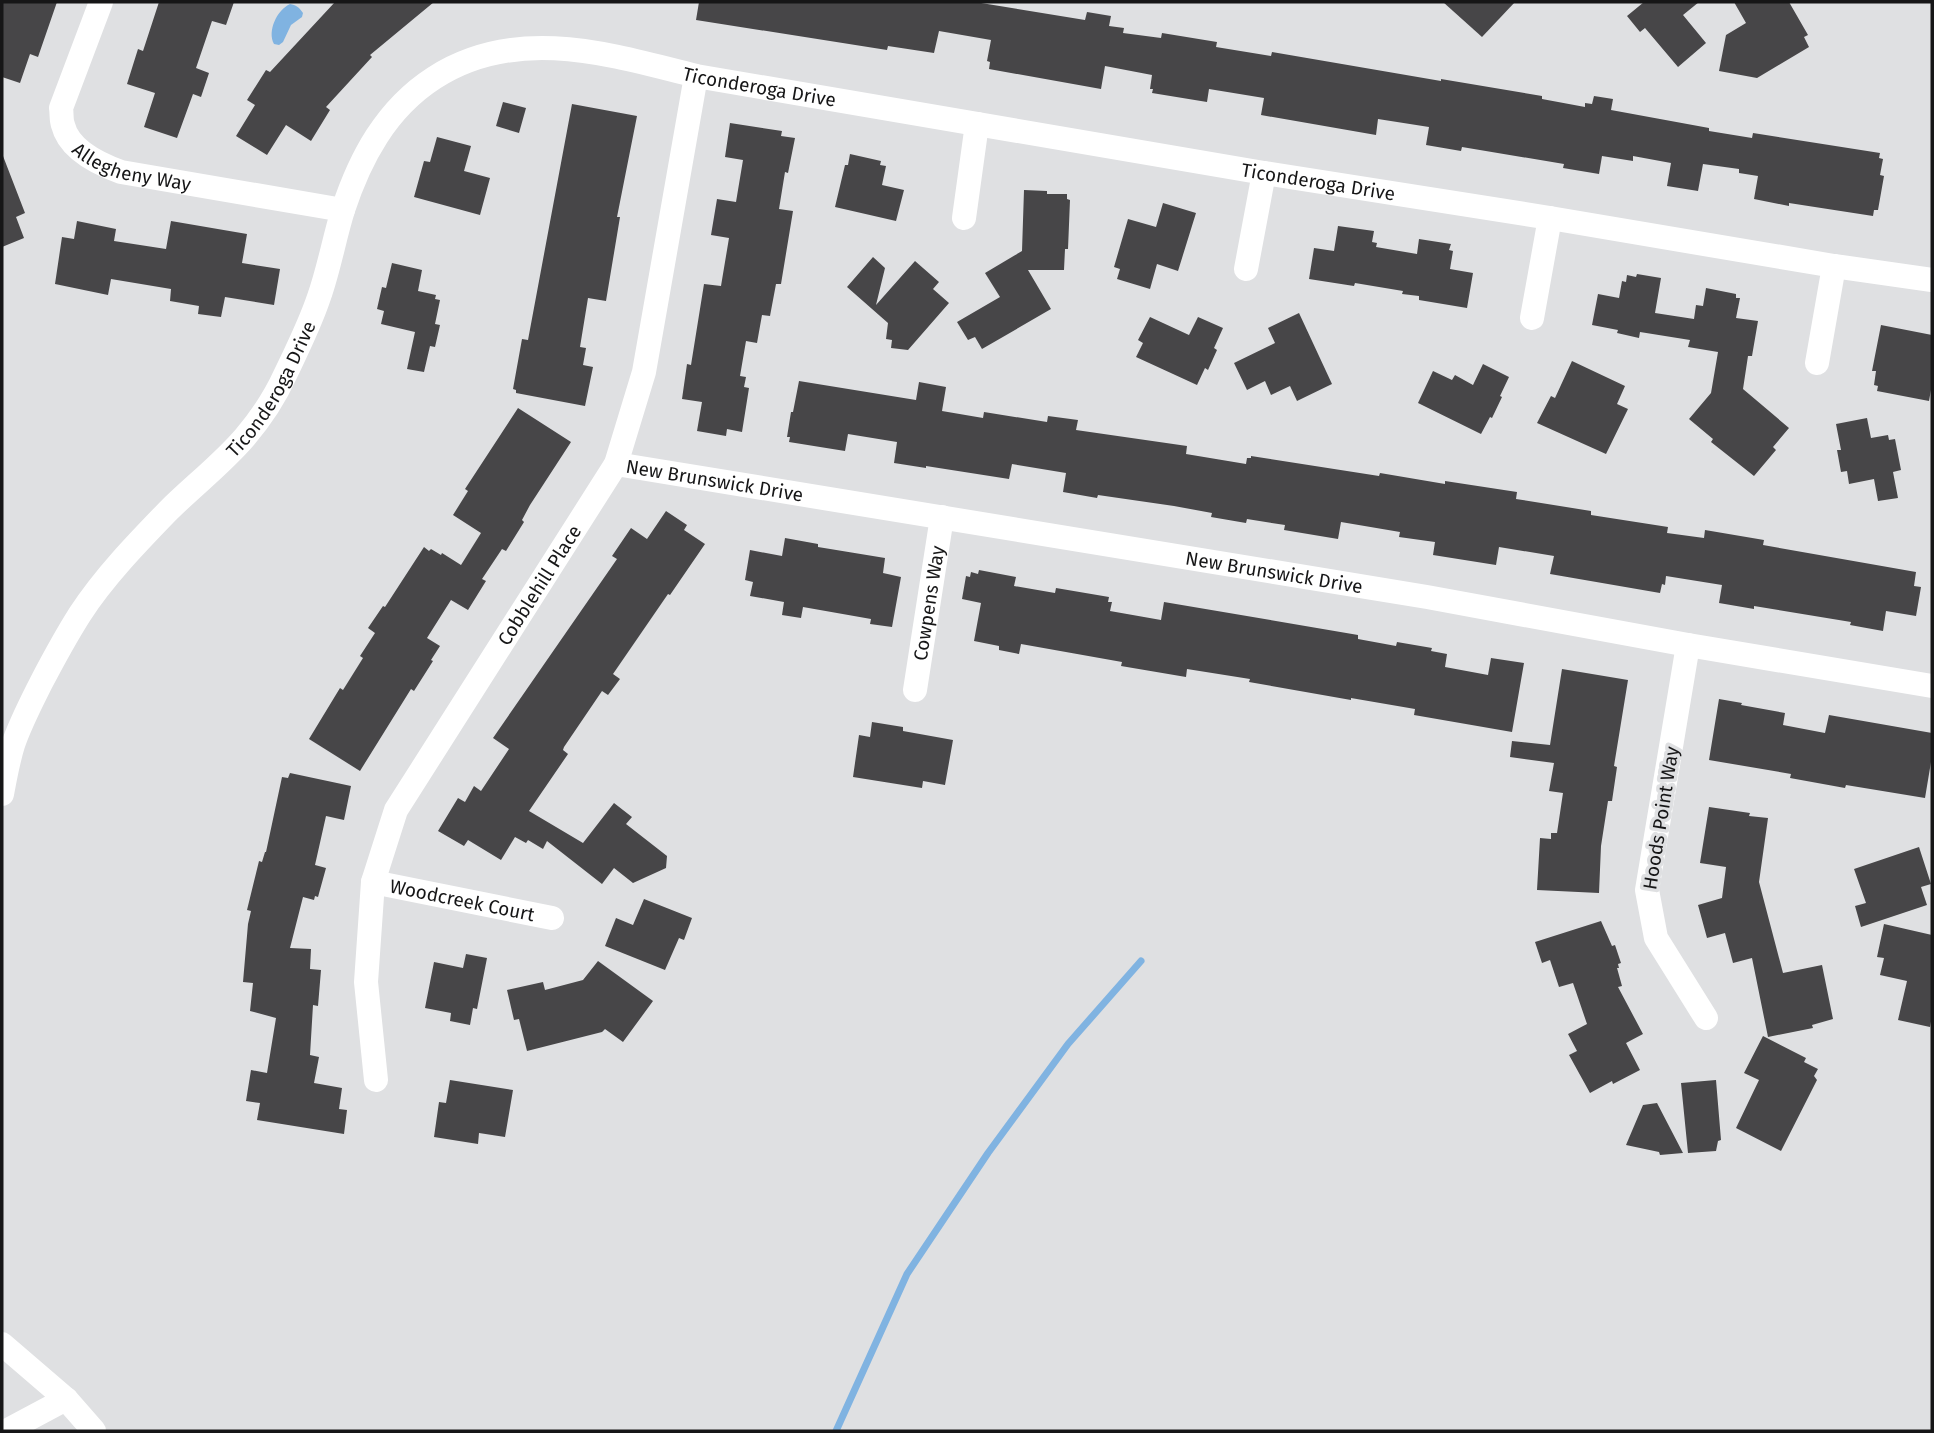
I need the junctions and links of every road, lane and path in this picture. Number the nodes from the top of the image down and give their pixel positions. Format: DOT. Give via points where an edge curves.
graph roads {
  1 [pos="101,2"];
  2 [pos="696,76"];
  3 [pos="977,124"];
  4 [pos="1264,173"];
  5 [pos="343,210"];
  6 [pos="964,218"];
  7 [pos="1550,218"];
  8 [pos="1834,266"];
  9 [pos="1246,269"];
  10 [pos="1932,280"];
  11 [pos="1532,318"];
  12 [pos="1817,362"];
  13 [pos="616,464"];
  14 [pos="942,517"];
  15 [pos="1689,645"];
  16 [pos="1932,686"];
  17 [pos="915,690"];
  18 [pos="2,794"];
  19 [pos="373,882"];
  20 [pos="552,918"];
  21 [pos="1706,1018"];
  22 [pos="376,1080"];
  23 [pos="2,1344"];
  24 [pos="66,1399"];
  25 [pos="6,1431"];
  26 [pos="94,1431"];
  1 -- 5 [label="street, Allegheny Way" via="61,108 63,127 75,146 121,172"];
  2 -- 3 [label="street, Ticonderoga Drive"];
  2 -- 5 [label="street, Ticonderoga Drive" via="572,49 493,52 462,62 407,98 386,122 369,147"];
  2 -- 13 [label="street, Cobblehill Place" via="643,372"];
  3 -- 4 [label="street, Ticonderoga Drive"];
  3 -- 6 [label="street"];
  4 -- 7 [label="street, Ticonderoga Drive"];
  4 -- 9 [label="street"];
  5 -- 18 [label="street, Ticonderoga Drive" via="319,299 284,378 245,438 168,512 81,612 13,744"];
  7 -- 8 [label="street, Ticonderoga Drive"];
  7 -- 11 [label="street"];
  8 -- 10 [label="street, Ticonderoga Drive"];
  8 -- 12 [label="street"];
  13 -- 14 [label="street, New Brunswick Drive"];
  13 -- 19 [label="street, Cobblehill Place" via="396,810"];
  14 -- 15 [label="street, New Brunswick Drive"];
  14 -- 17 [label="street, Cowpens Way"];
  15 -- 16 [label="street, New Brunswick Drive"];
  15 -- 21 [label="street, Hoods Point Way" via="1647,890 1656,938"];
  19 -- 20 [label="street, Woodcreek Court"];
  19 -- 22 [label="street, Cobblehill Place" via="366,982"];
  23 -- 24 [label="street"];
  24 -- 25 [label="street"];
  24 -- 26 [label="street"];
}
